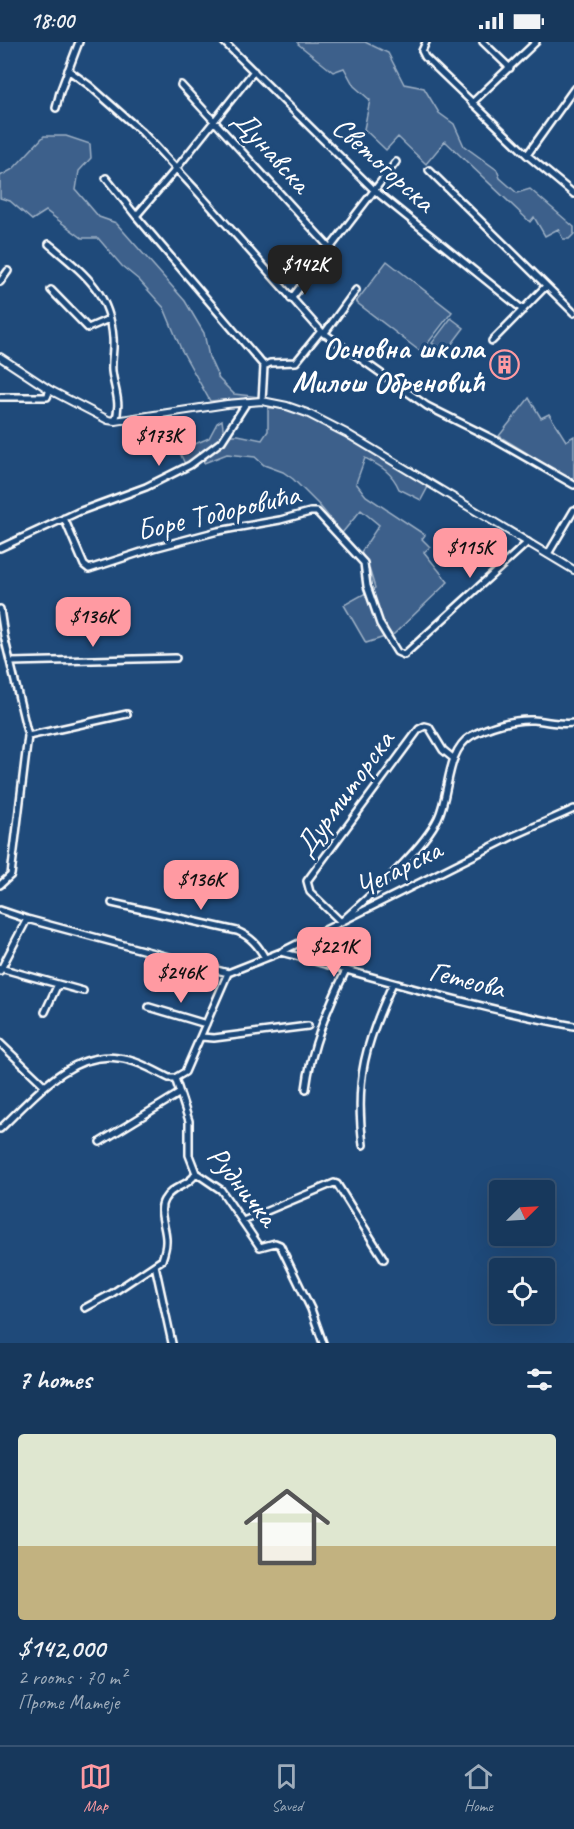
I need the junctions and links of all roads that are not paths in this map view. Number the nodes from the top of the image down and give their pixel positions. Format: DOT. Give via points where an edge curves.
graph roads {
  1 [pos="79,42"];
  2 [pos="224,42"];
  3 [pos="426,42"];
  4 [pos="483,42"];
  5 [pos="536,42"];
  6 [pos="510,68"];
  7 [pos="68,70"];
  8 [pos="254,71"];
  9 [pos="181,85"];
  10 [pos="574,89"];
  11 [pos="472,103"];
  12 [pos="56,108"];
  13 [pos="214,120"];
  14 [pos="527,155"];
  15 [pos="396,162"];
  16 [pos="176,169"];
  17 [pos="429,170"];
  18 [pos="106,178"];
  19 [pos="374,190"];
  20 [pos="574,194"];
  21 [pos="136,216"];
  22 [pos="49,244"];
  23 [pos="330,249"];
  24 [pos="8,271"];
  25 [pos="0,282"];
  26 [pos="546,286"];
  27 [pos="51,290"];
  28 [pos="356,290"];
  29 [pos="291,299"];
  30 [pos="523,310"];
  31 [pos="574,313"];
  32 [pos="109,319"];
  33 [pos="322,332"];
  34 [pos="492,341"];
  35 [pos="0,357"];
  36 [pos="264,366"];
  37 [pos="50,390"];
  38 [pos="0,397"];
  39 [pos="262,401"];
  40 [pos="247,402"];
  41 [pos="115,421"];
  42 [pos="574,485"];
  43 [pos="574,510"];
  44 [pos="64,518"];
  45 [pos="528,542"];
  46 [pos="0,548"];
  47 [pos="548,554"];
  48 [pos="574,570"];
  49 [pos="0,609"];
  50 [pos="176,658"];
  51 [pos="11,662"];
  52 [pos="127,714"];
  53 [pos="574,723"];
  54 [pos="28,736"];
  55 [pos="454,759"];
  56 [pos="574,809"];
  57 [pos="0,885"];
  58 [pos="112,903"];
  59 [pos="0,910"];
  60 [pos="27,919"];
  61 [pos="341,922"];
  62 [pos="281,952"];
  63 [pos="266,958"];
  64 [pos="0,970"];
  65 [pos="346,970"];
  66 [pos="228,973"];
  67 [pos="393,983"];
  68 [pos="58,984"];
  69 [pos="83,991"];
  70 [pos="149,1007"];
  71 [pos="45,1012"];
  72 [pos="206,1024"];
  73 [pos="308,1026"];
  74 [pos="574,1026"];
  75 [pos="201,1037"];
  76 [pos="0,1043"];
  77 [pos="175,1078"];
  78 [pos="45,1086"];
  79 [pos="306,1089"];
  80 [pos="180,1093"];
  81 [pos="0,1129"];
  82 [pos="100,1142"];
  83 [pos="363,1145"];
  84 [pos="196,1173"];
  85 [pos="243,1221"];
  86 [pos="384,1259"];
  87 [pos="155,1265"];
  88 [pos="85,1308"];
  89 [pos="172,1343"];
  90 [pos="323,1343"];
  1 -- 7 [label="street"];
  2 -- 8 [label="street, Светогорска"];
  3 -- 11 [label="street" via="422,51 425,57"];
  4 -- 6 [label="street"];
  5 -- 6 [label="street"];
  6 -- 11 [label="street"];
  7 -- 12 [label="street"];
  7 -- 16 [label="street" via="142,132"];
  8 -- 13 [label="street"];
  8 -- 19 [label="street, Светогорска"];
  9 -- 13 [label="street, Дунавска"];
  10 -- 14 [label="street"];
  11 -- 14 [label="street"];
  13 -- 16 [label="street"];
  13 -- 23 [label="street, Дунавска"];
  14 -- 20 [label="street"];
  15 -- 19 [label="street"];
  16 -- 21 [label="street"];
  16 -- 29 [label="street"];
  17 -- 26 [label="street"];
  18 -- 21 [label="street"];
  19 -- 23 [label="street"];
  19 -- 30 [label="street, Светогорска"];
  21 -- 36 [label="street"];
  22 -- 32 [label="street" via="90,279 104,300"];
  23 -- 29 [label="street"];
  24 -- 25 [label="street"];
  26 -- 30 [label="street"];
  26 -- 31 [label="street"];
  27 -- 32 [label="street" via="88,328"];
  28 -- 33 [label="street"];
  29 -- 33 [label="street"];
  30 -- 34 [label="street"];
  32 -- 41 [label="street" via="112,371 119,400"];
  33 -- 36 [label="street" via="296,362"];
  33 -- 42 [label="street" via="427,406"];
  35 -- 37 [label="street"];
  36 -- 39 [label="street"];
  37 -- 38 [label="street" via="47,397"];
  37 -- 41 [label="street"];
  39 -- 40 [label="street"];
  39 -- 45 [label="street" via="287,406 327,423"];
  40 -- 41 [label="street"];
  40 -- 44 [label="street" via="222,441 190,465 146,487"];
  43 -- 47 [label="street"];
  44 -- 45 [label="street, Боре Тодоровића" via="89,569 207,534 317,512 364,563 380,624 397,652 404,655"];
  44 -- 46 [label="street"];
  45 -- 47 [label="street"];
  47 -- 48 [label="street"];
  49 -- 51 [label="street"];
  50 -- 51 [label="street"];
  51 -- 54 [label="street"];
  52 -- 54 [label="street"];
  53 -- 55 [label="street" via="531,720 500,725 459,745"];
  54 -- 57 [label="street" via="11,875"];
  55 -- 61 [label="street" via="437,820 412,852"];
  55 -- 61 [label="street, Дурмиторска" via="429,728 419,729 307,882 310,892"];
  56 -- 61 [label="street, Чегарска"];
  58 -- 63 [label="street" via="237,931 249,936"];
  59 -- 60 [label="street"];
  60 -- 64 [label="street"];
  60 -- 66 [label="street"];
  61 -- 62 [label="street, Чегарска"];
  62 -- 63 [label="street, Чегарска"];
  62 -- 65 [label="street, Гетеова"];
  63 -- 66 [label="street, Чегарска"];
  64 -- 68 [label="street"];
  65 -- 67 [label="street, Гетеова"];
  65 -- 79 [label="street" via="321,1030"];
  66 -- 72 [label="street"];
  67 -- 74 [label="street, Гетеова"];
  67 -- 83 [label="street" via="364,1056 359,1111"];
  68 -- 69 [label="street"];
  68 -- 71 [label="street"];
  70 -- 72 [label="street"];
  72 -- 75 [label="street"];
  73 -- 75 [label="street"];
  75 -- 77 [label="street" via="185,1072"];
  76 -- 78 [label="street"];
  77 -- 78 [label="street" via="138,1063 104,1057 61,1073"];
  77 -- 80 [label="street, Рудничка"];
  78 -- 81 [label="street"];
  80 -- 82 [label="street"];
  80 -- 84 [label="street, Рудничка" via="189,1121 189,1155"];
  84 -- 85 [label="street, Рудничка" via="221,1190"];
  84 -- 87 [label="street" via="163,1201 166,1246 162,1260"];
  85 -- 86 [label="street" via="333,1183"];
  85 -- 90 [label="street, Рудничка" via="260,1247 280,1245"];
  87 -- 88 [label="street"];
  87 -- 89 [label="street"];
}
